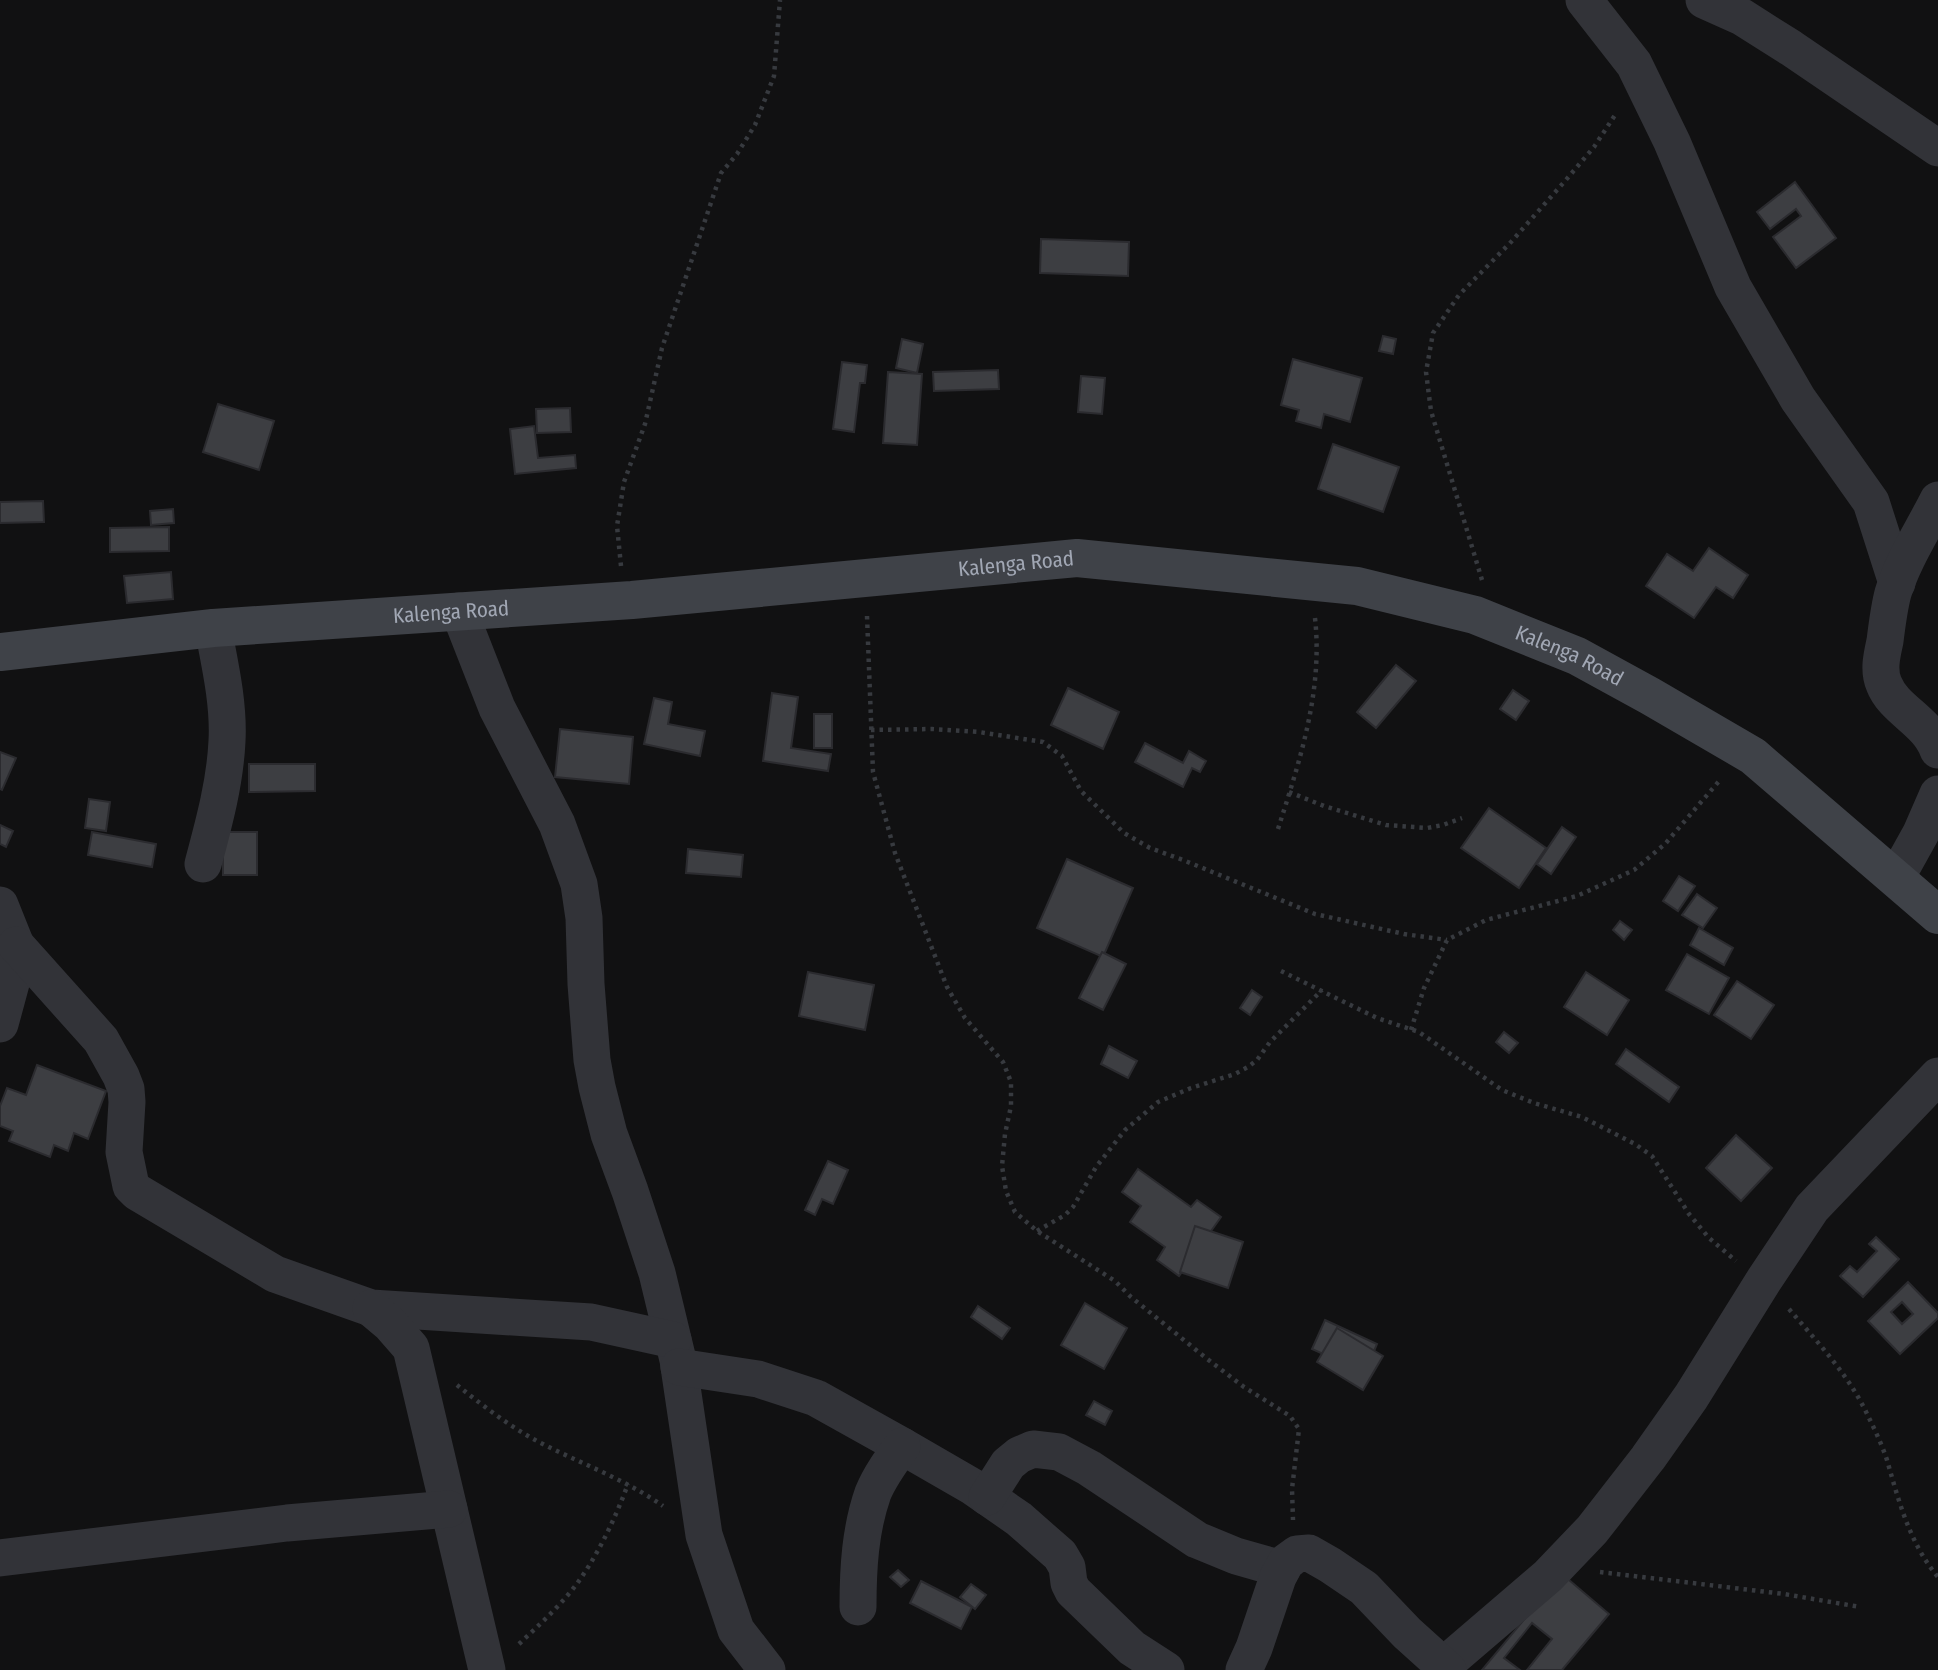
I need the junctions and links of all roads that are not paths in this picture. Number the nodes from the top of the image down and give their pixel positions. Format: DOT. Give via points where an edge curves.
graph roads {
  1 [pos="1584,0"];
  2 [pos="1704,0"];
  3 [pos="1938,148"];
  4 [pos="1938,500"];
  5 [pos="1897,583"];
  6 [pos="459,611"];
  7 [pos="214,628"];
  8 [pos="0,652"];
  9 [pos="1938,750"];
  10 [pos="1938,794"];
  11 [pos="203,864"];
  12 [pos="1896,878"];
  13 [pos="0,905"];
  14 [pos="1938,915"];
  15 [pos="16,945"];
  16 [pos="0,1024"];
  17 [pos="1938,1076"];
  18 [pos="371,1308"];
  19 [pos="676,1353"];
  20 [pos="902,1447"];
  21 [pos="987,1497"];
  22 [pos="449,1509"];
  23 [pos="0,1558"];
  24 [pos="1288,1562"];
  25 [pos="858,1607"];
  26 [pos="487,1667"];
  27 [pos="1445,1668"];
  28 [pos="767,1670"];
  29 [pos="1166,1670"];
  30 [pos="1244,1670"];
  1 -- 5 [label="street" via="1634,64 1733,287 1798,399 1871,502"];
  2 -- 3 [label="street" via="1781,41"];
  4 -- 5 [label="street"];
  5 -- 9 [label="street" via="1880,667 1884,685 1934,739"];
  6 -- 7 [label="main road, Kalenga Road"];
  6 -- 12 [label="main road, Kalenga Road" via="632,600 1077,558 1357,586 1475,615 1577,656 1753,756"];
  6 -- 19 [label="street" via="496,708 557,824 579,884 597,1087 657,1273"];
  7 -- 8 [label="main road, Kalenga Road"];
  7 -- 11 [label="street" via="228,739 220,798"];
  10 -- 12 [label="street"];
  12 -- 14 [label="main road, Kalenga Road"];
  13 -- 15 [label="street"];
  15 -- 16 [label="street"];
  15 -- 18 [label="street" via="101,1040 121,1076 127,1102 124,1152 131,1186 275,1273"];
  17 -- 27 [label="street" via="1812,1208 1691,1397 1592,1530"];
  18 -- 19 [label="street" via="591,1322"];
  18 -- 22 [label="street" via="411,1348"];
  19 -- 20 [label="street" via="816,1398"];
  19 -- 28 [label="street" via="704,1535 736,1630"];
  20 -- 21 [label="street"];
  20 -- 25 [label="street" via="873,1493 858,1570"];
  21 -- 24 [label="street" via="1019,1455 1033,1449 1059,1452 1197,1540 1237,1556"];
  21 -- 29 [label="street" via="1060,1555 1073,1591 1132,1648"];
  22 -- 23 [label="street" via="287,1523"];
  22 -- 26 [label="street"];
  24 -- 27 [label="street" via="1297,1554 1309,1553 1330,1564 1364,1588"];
  24 -- 30 [label="street"];
}
